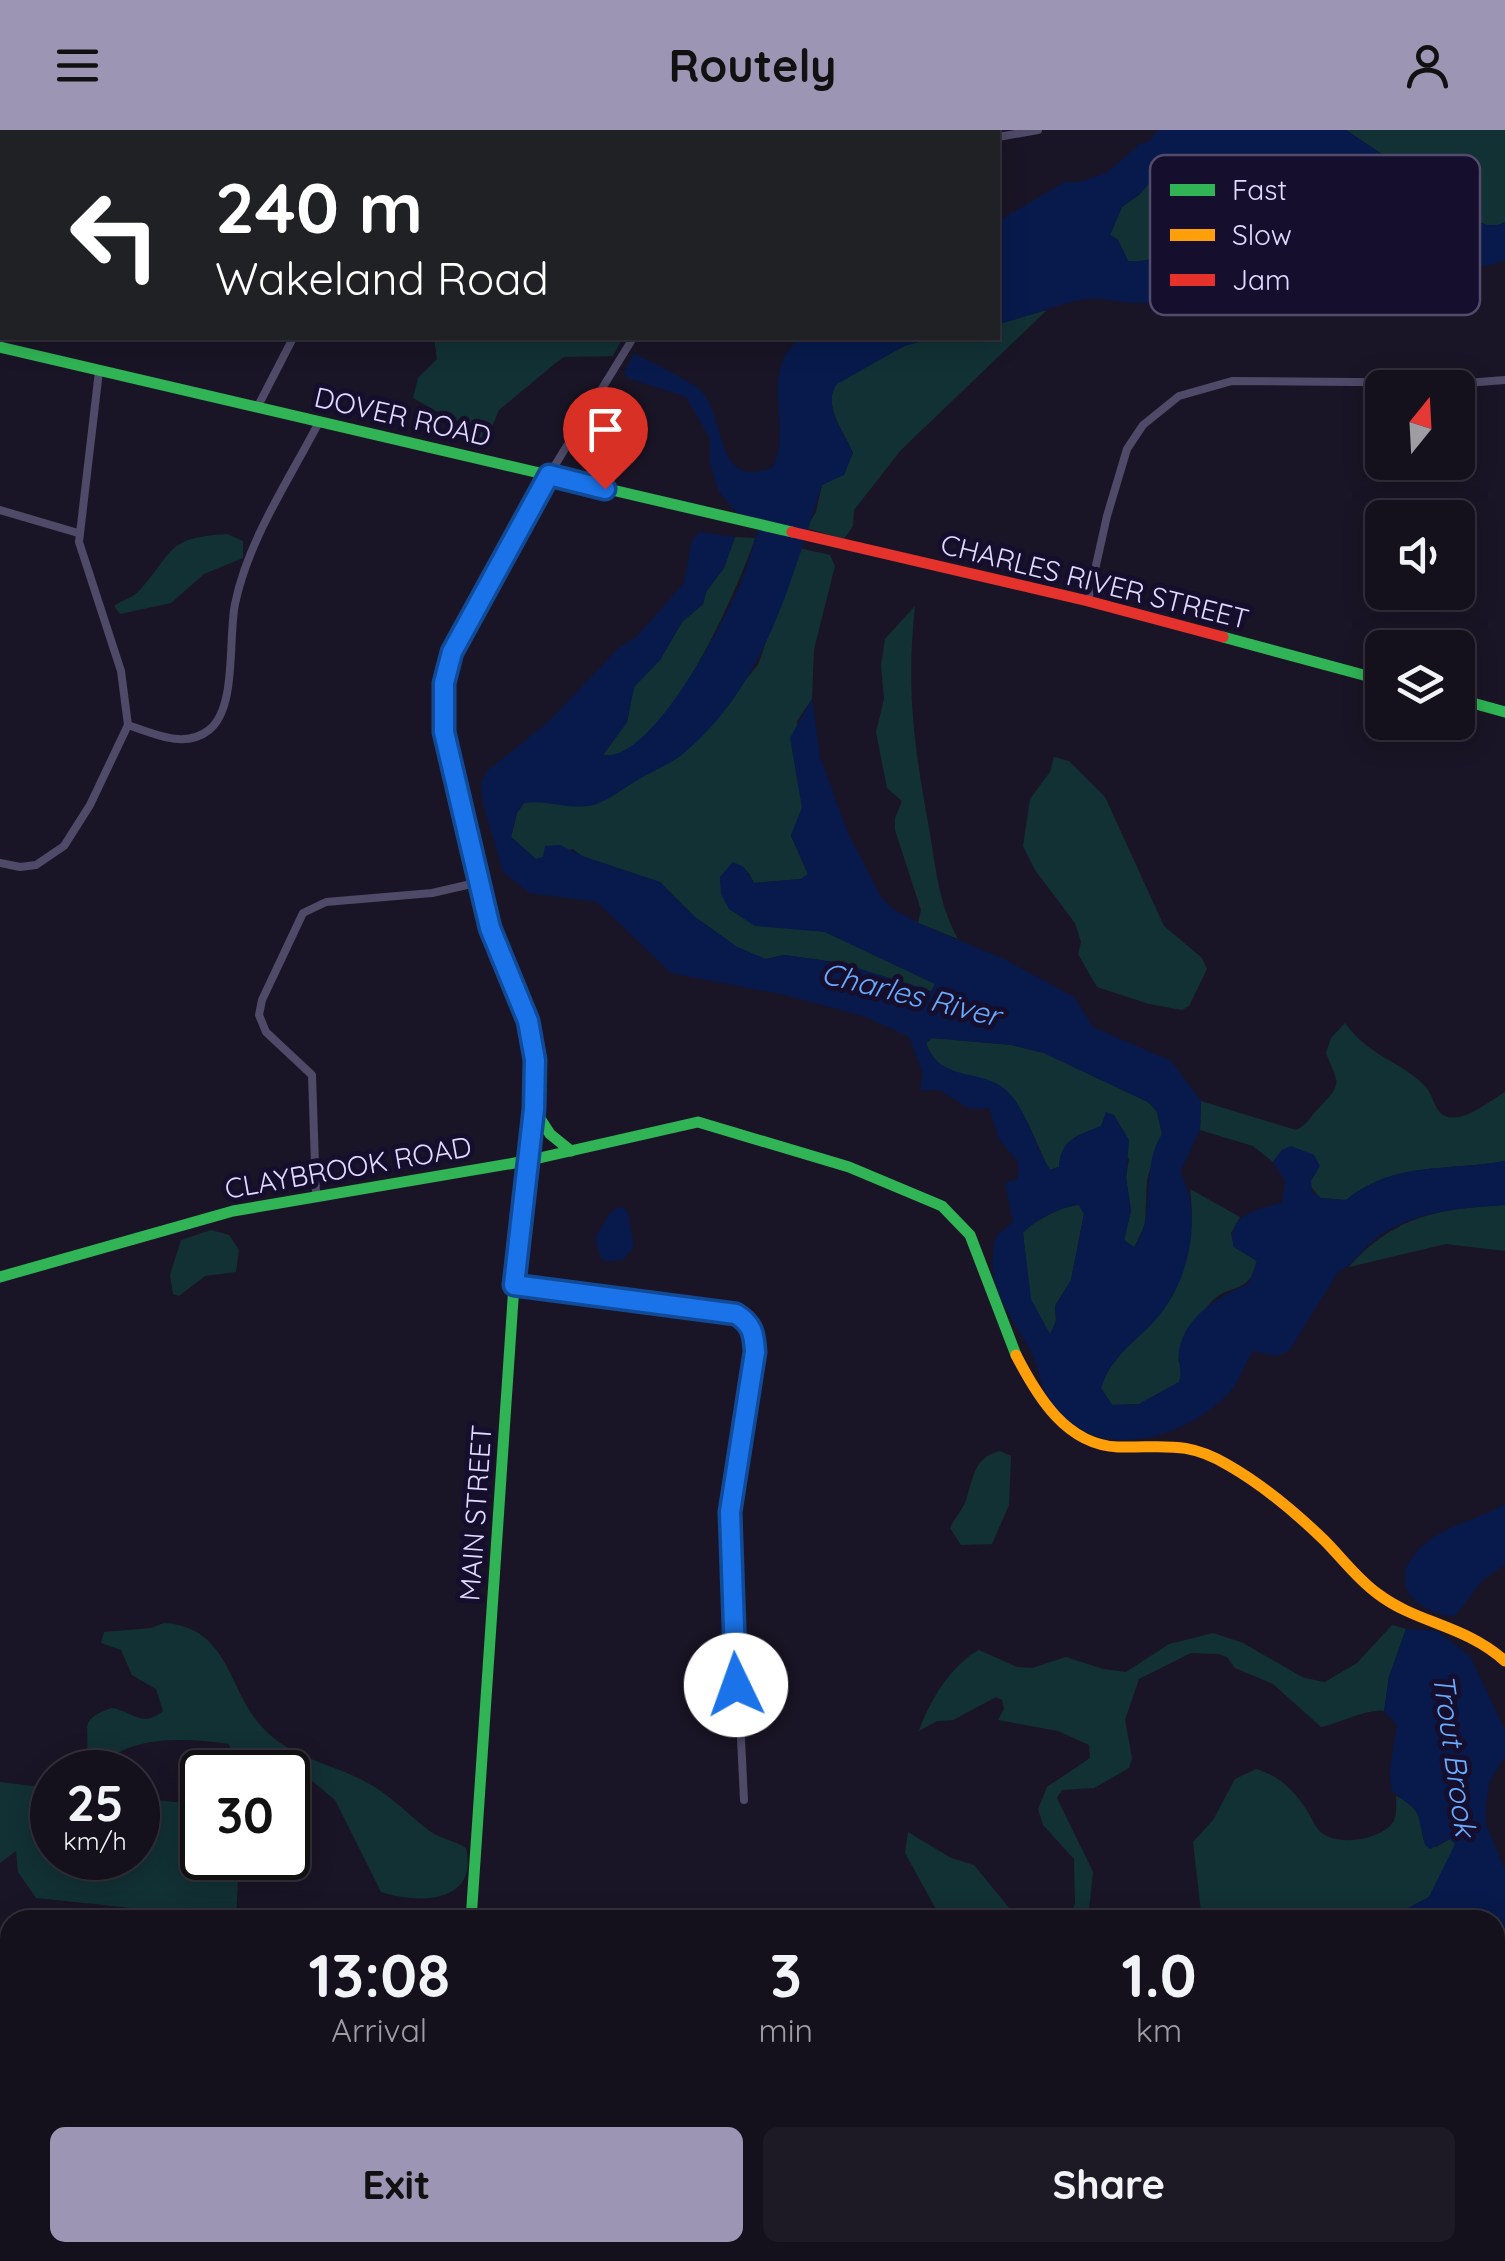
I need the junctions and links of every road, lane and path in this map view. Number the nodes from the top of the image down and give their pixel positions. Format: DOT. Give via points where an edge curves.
graph roads {
  1 [pos="1038,130"];
  2 [pos="1000,137"];
  3 [pos="292,340"];
  4 [pos="632,340"];
  5 [pos="0,347"];
  6 [pos="99,371"];
  7 [pos="1505,380"];
  8 [pos="257,408"];
  9 [pos="319,422"];
  10 [pos="549,475"];
  11 [pos="0,510"];
  12 [pos="78,533"];
  13 [pos="794,534"];
  14 [pos="1088,601"];
  15 [pos="1365,675"];
  16 [pos="1475,704"];
  17 [pos="1505,712"];
  18 [pos="128,725"];
  19 [pos="0,863"];
  20 [pos="480,882"];
  21 [pos="534,1109"];
  22 [pos="571,1152"];
  23 [pos="526,1161"];
  24 [pos="316,1194"];
  25 [pos="0,1277"];
  26 [pos="514,1285"];
  27 [pos="1505,1661"];
  28 [pos="744,1800"];
  29 [pos="472,1910"];
  1 -- 2 [label="street"];
  3 -- 8 [label="street"];
  4 -- 10 [label="street"];
  5 -- 6 [label="street, DOVER ROAD"];
  6 -- 8 [label="street, DOVER ROAD"];
  6 -- 12 [label="street"];
  7 -- 14 [label="street" via="1232,380 1179,396 1143,425 1127,449"];
  8 -- 9 [label="street, DOVER ROAD"];
  9 -- 10 [label="street, DOVER ROAD"];
  9 -- 18 [label="street" via="245,568 221,716 200,736 182,740"];
  10 -- 13 [label="street, DOVER ROAD"];
  10 -- 20 [label="street, MAIN STREET" via="454,646 444,683 444,732"];
  11 -- 12 [label="street"];
  12 -- 18 [label="street" via="122,671"];
  13 -- 14 [label="street, CHARLES RIVER STREET"];
  14 -- 15 [label="street, CHARLES RIVER STREET"];
  16 -- 17 [label="street"];
  18 -- 19 [label="street" via="64,846 36,865"];
  20 -- 21 [label="street, MAIN STREET" via="490,928 533,1040"];
  20 -- 24 [label="street" via="326,902 295,924 259,1016 266,1032 312,1075"];
  21 -- 22 [label="street"];
  21 -- 23 [label="street, MAIN STREET"];
  22 -- 23 [label="street, CLAYBROOK ROAD"];
  22 -- 27 [label="street, CLAYBROOK ROAD" via="698,1122 945,1207 974,1243 1026,1370 1062,1424 1105,1447 1196,1449 1290,1509 1387,1600 1447,1621"];
  23 -- 24 [label="street, CLAYBROOK ROAD"];
  23 -- 26 [label="street, MAIN STREET"];
  24 -- 25 [label="street, CLAYBROOK ROAD"];
  26 -- 28 [label="street" via="722,1311 747,1321 754,1333 730,1512"];
  26 -- 29 [label="street, MAIN STREET"];
}
